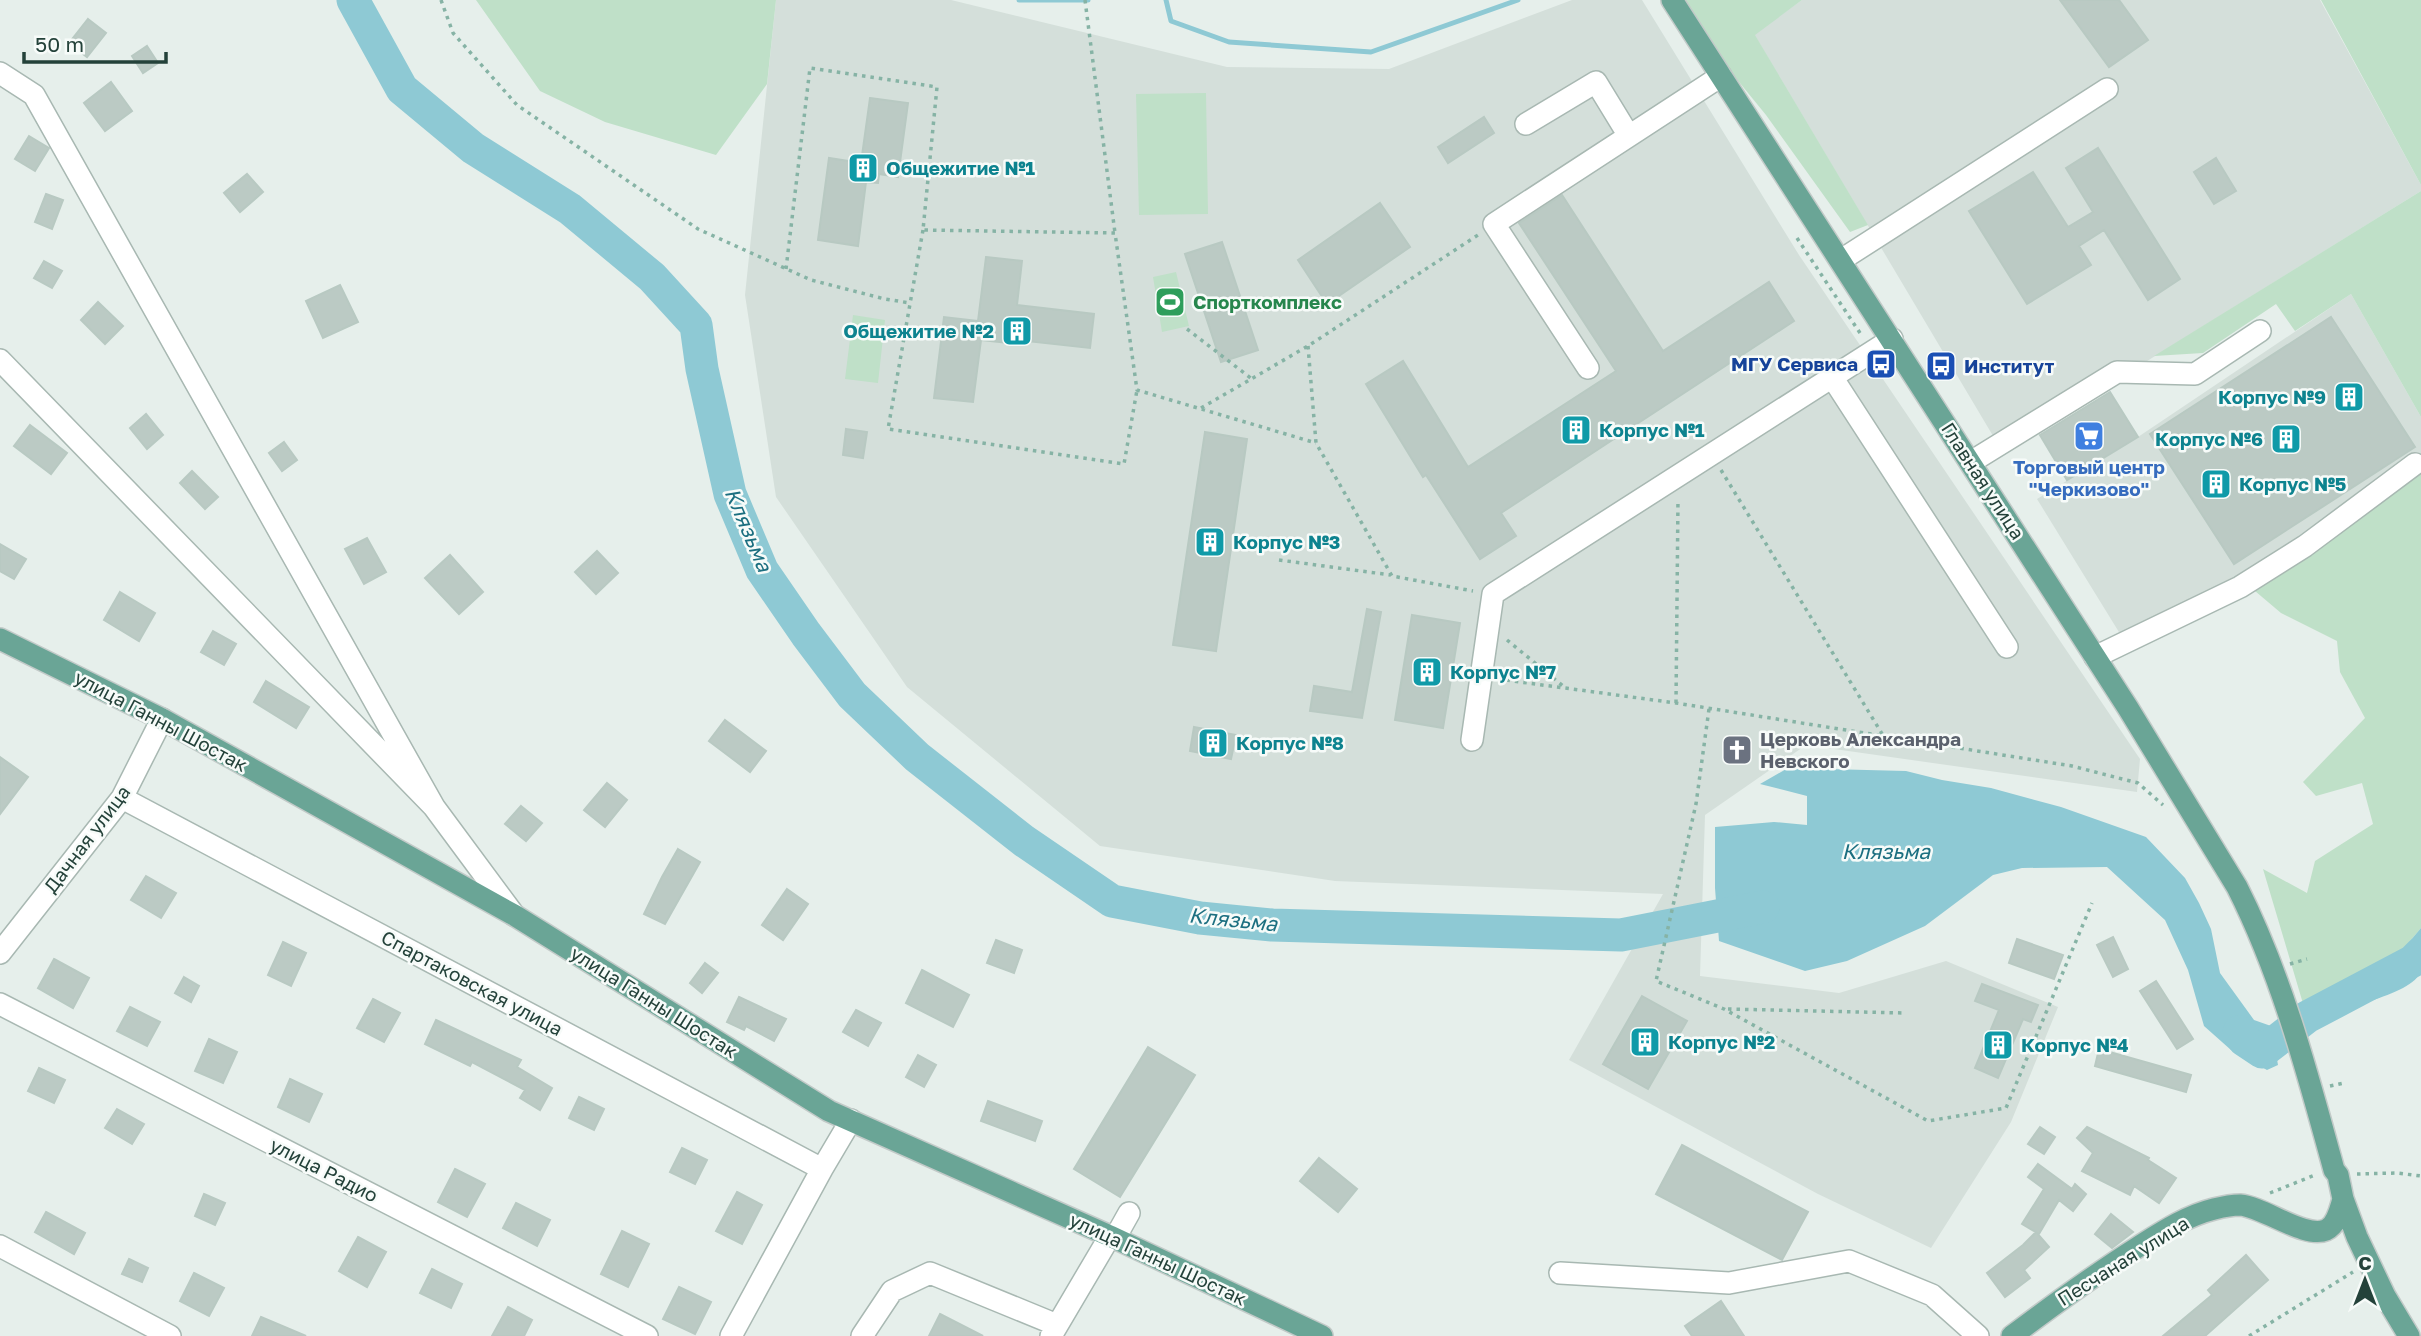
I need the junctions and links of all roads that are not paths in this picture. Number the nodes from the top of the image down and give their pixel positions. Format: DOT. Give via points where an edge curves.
graph roads {
  1 [pos="1672,1"];
  2 [pos="0,73"];
  3 [pos="1721,76"];
  4 [pos="2107,89"];
  5 [pos="1526,124"];
  6 [pos="1629,136"];
  7 [pos="1840,260"];
  8 [pos="2260,331"];
  9 [pos="1892,339"];
  10 [pos="0,360"];
  11 [pos="1588,368"];
  12 [pos="1832,377"];
  13 [pos="2070,412"];
  14 [pos="2416,464"];
  15 [pos="1974,466"];
  16 [pos="2117,629"];
  17 [pos="0,639"];
  18 [pos="2007,647"];
  19 [pos="2092,652"];
  20 [pos="162,719"];
  21 [pos="1472,740"];
  22 [pos="122,798"];
  23 [pos="434,807"];
  24 [pos="514,915"];
  25 [pos="0,953"];
  26 [pos="0,1004"];
  27 [pos="851,1120"];
  28 [pos="822,1169"];
  29 [pos="2343,1199"];
  30 [pos="1129,1213"];
  31 [pos="1112,1237"];
  32 [pos="0,1246"];
  33 [pos="1560,1273"];
  34 [pos="1054,1330"];
  35 [pos="170,1336"];
  36 [pos="647,1336"];
  37 [pos="731,1336"];
  38 [pos="862,1336"];
  39 [pos="1322,1336"];
  40 [pos="1978,1336"];
  41 [pos="2012,1336"];
  42 [pos="2409,1336"];
  1 -- 3 [label="main road, Главная улица"];
  2 -- 23 [label="street" via="34,95"];
  3 -- 6 [label="street"];
  3 -- 7 [label="main road, Главная улица"];
  4 -- 7 [label="street"];
  5 -- 6 [label="street" via="1596,82"];
  6 -- 11 [label="street" via="1494,224"];
  7 -- 9 [label="main road, Главная улица"];
  8 -- 15 [label="street" via="2195,374 2117,372"];
  9 -- 12 [label="street"];
  9 -- 15 [label="main road, Главная улица"];
  10 -- 23 [label="street"];
  12 -- 18 [label="street"];
  12 -- 21 [label="street" via="1493,594"];
  13 -- 15 [label="street"];
  14 -- 19 [label="street" via="2241,587"];
  15 -- 19 [label="main road, Главная улица"];
  16 -- 19 [label="street"];
  17 -- 20 [label="main road, улица Ганны Шостак"];
  19 -- 29 [label="main road, Главная улица" via="2237,887 2278,968 2319,1092 2334,1170 2328,1174"];
  20 -- 22 [label="street, Дачная улица"];
  20 -- 24 [label="main road, улица Ганны Шостак"];
  22 -- 25 [label="street, Дачная улица"];
  22 -- 28 [label="street, Спартаковская улица"];
  23 -- 24 [label="street"];
  24 -- 27 [label="main road, улица Ганны Шостак" via="829,1111"];
  26 -- 36 [label="street, улица Радио"];
  27 -- 28 [label="street"];
  27 -- 31 [label="main road, улица Ганны Шостак"];
  28 -- 37 [label="street"];
  29 -- 41 [label="main road, Песчаная улица" via="2326,1230 2302,1229 2264,1211 2238,1205 2179,1222 2093,1276"];
  29 -- 42 [label="main road" via="2385,1296"];
  30 -- 31 [label="street"];
  31 -- 34 [label="street"];
  31 -- 39 [label="main road, улица Ганны Шостак"];
  32 -- 35 [label="street"];
  33 -- 40 [label="street" via="1729,1283 1849,1261 1932,1295"];
  34 -- 38 [label="street" via="930,1273 892,1291"];
}
